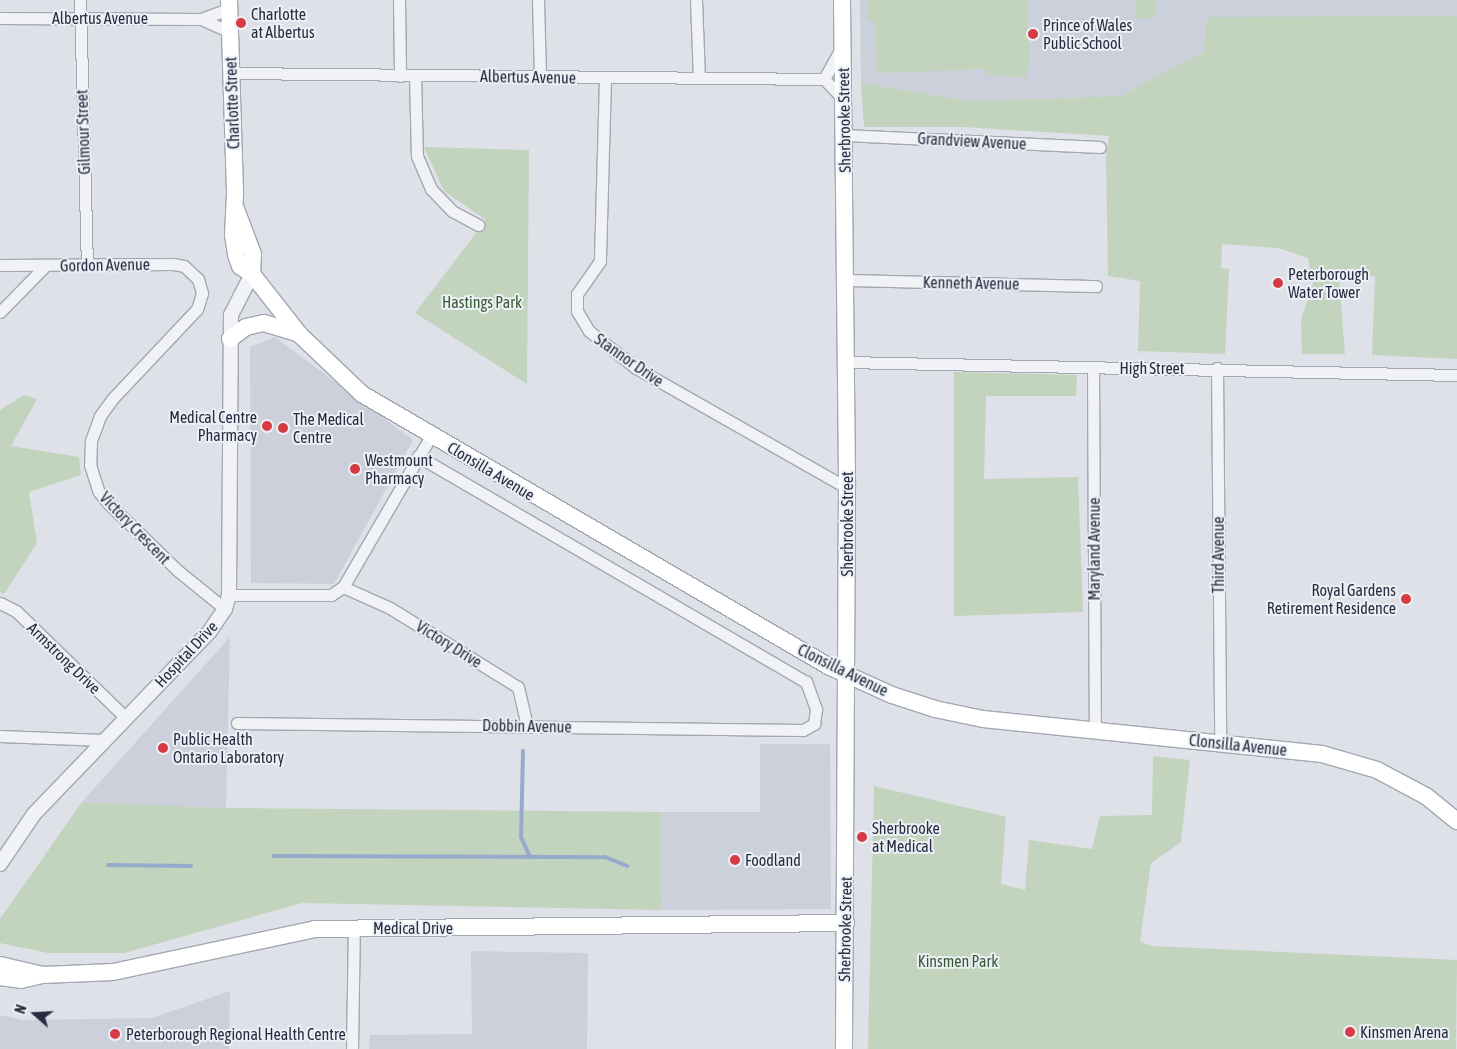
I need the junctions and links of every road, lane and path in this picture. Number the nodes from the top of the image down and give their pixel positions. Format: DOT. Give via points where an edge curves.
graph roads {
  1 [pos="80,0"];
  2 [pos="399,0"];
  3 [pos="538,0"];
  4 [pos="696,0"];
  5 [pos="842,0"];
  6 [pos="229,4"];
  7 [pos="0,18"];
  8 [pos="80,19"];
  9 [pos="201,19"];
  10 [pos="230,32"];
  11 [pos="843,42"];
  12 [pos="231,73"];
  13 [pos="400,76"];
  14 [pos="415,76"];
  15 [pos="540,76"];
  16 [pos="699,77"];
  17 [pos="605,79"];
  18 [pos="824,79"];
  19 [pos="844,100"];
  20 [pos="844,135"];
  21 [pos="1100,147"];
  22 [pos="478,225"];
  23 [pos="87,264"];
  24 [pos="0,266"];
  25 [pos="44,267"];
  26 [pos="252,274"];
  27 [pos="846,280"];
  28 [pos="201,284"];
  29 [pos="1096,286"];
  30 [pos="0,312"];
  31 [pos="299,334"];
  32 [pos="230,339"];
  33 [pos="846,362"];
  34 [pos="1093,368"];
  35 [pos="1217,368"];
  36 [pos="1457,375"];
  37 [pos="431,436"];
  38 [pos="418,456"];
  39 [pos="847,488"];
  40 [pos="343,587"];
  41 [pos="230,595"];
  42 [pos="0,603"];
  43 [pos="224,609"];
  44 [pos="846,675"];
  45 [pos="125,717"];
  46 [pos="237,723"];
  47 [pos="814,724"];
  48 [pos="527,725"];
  49 [pos="1095,730"];
  50 [pos="0,736"];
  51 [pos="103,740"];
  52 [pos="1220,743"];
  53 [pos="1457,820"];
  54 [pos="0,864"];
  55 [pos="354,928"];
  56 [pos="846,928"];
  57 [pos="0,965"];
  58 [pos="44,975"];
  59 [pos="0,977"];
  60 [pos="352,1049"];
  61 [pos="844,1049"];
  1 -- 8 [label="street, Gilmour Street"];
  2 -- 13 [label="street"];
  3 -- 15 [label="street"];
  4 -- 16 [label="street"];
  5 -- 11 [label="main road, Sherbrooke Street"];
  6 -- 9 [label="street, Albertus Avenue"];
  6 -- 10 [label="main road, Charlotte Street"];
  7 -- 8 [label="street, Albertus Avenue"];
  8 -- 9 [label="street, Albertus Avenue"];
  8 -- 23 [label="street, Gilmour Street"];
  9 -- 10 [label="street, Albertus Avenue"];
  10 -- 12 [label="main road, Charlotte Street"];
  11 -- 18 [label="street" via="837,62"];
  11 -- 19 [label="main road, Sherbrooke Street"];
  12 -- 13 [label="street, Albertus Avenue"];
  12 -- 26 [label="main road, Charlotte Street" via="232,234 240,266"];
  13 -- 14 [label="street, Albertus Avenue"];
  14 -- 15 [label="street, Albertus Avenue"];
  14 -- 22 [label="street" via="417,156 431,188 452,211"];
  15 -- 17 [label="street, Albertus Avenue"];
  16 -- 17 [label="street, Albertus Avenue"];
  16 -- 18 [label="street, Albertus Avenue"];
  17 -- 39 [label="street, Stannor Drive" via="600,261 577,294 577,311 589,331 636,368"];
  18 -- 19 [label="street"];
  19 -- 20 [label="main road, Sherbrooke Street"];
  20 -- 21 [label="street, Grandview Avenue"];
  20 -- 27 [label="main road, Sherbrooke Street"];
  23 -- 25 [label="street, Gordon Avenue"];
  23 -- 28 [label="street, Gordon Avenue" via="173,264 184,266 196,275"];
  24 -- 25 [label="street, Gordon Avenue"];
  25 -- 30 [label="street"];
  26 -- 31 [label="main road, Charlotte Street"];
  26 -- 32 [label="street, Hospital Drive" via="234,304"];
  27 -- 29 [label="street, Kenneth Avenue"];
  27 -- 33 [label="main road, Sherbrooke Street"];
  28 -- 43 [label="street, Victory Crescent" via="198,309 113,398 100,416 91,441 90,465 99,492 108,504 177,570"];
  31 -- 32 [label="main road" via="264,323 246,327"];
  31 -- 37 [label="main road, Clonsilla Avenue" via="362,394"];
  32 -- 41 [label="street, Hospital Drive"];
  33 -- 34 [label="street, High Street"];
  33 -- 39 [label="main road, Sherbrooke Street"];
  34 -- 35 [label="street, High Street"];
  34 -- 49 [label="street, Maryland Avenue"];
  35 -- 36 [label="street, High Street"];
  35 -- 52 [label="street, Third Avenue"];
  37 -- 38 [label="street"];
  37 -- 44 [label="main road, Clonsilla Avenue"];
  38 -- 40 [label="street"];
  38 -- 47 [label="street, Clonsilla Avenue" via="806,682 816,709"];
  39 -- 44 [label="main road, Sherbrooke Street"];
  40 -- 41 [label="street" via="330,595"];
  40 -- 48 [label="street, Victory Drive" via="390,608 518,687"];
  41 -- 43 [label="street, Hospital Drive"];
  42 -- 45 [label="street, Armstrong Drive" via="16,611"];
  43 -- 45 [label="street, Hospital Drive" via="210,631"];
  44 -- 49 [label="main road, Clonsilla Avenue" via="935,709 984,719"];
  44 -- 56 [label="main road, Sherbrooke Street"];
  45 -- 51 [label="street, Hospital Drive"];
  46 -- 48 [label="street, Dobbin Avenue"];
  47 -- 48 [label="street, Dobbin Avenue" via="804,730"];
  49 -- 52 [label="main road, Clonsilla Avenue"];
  50 -- 51 [label="street"];
  51 -- 54 [label="street, Hospital Drive" via="34,814"];
  52 -- 53 [label="main road, Clonsilla Avenue" via="1322,754 1377,770 1426,796"];
  55 -- 56 [label="main road, Medical Drive" via="787,926 795,932"];
  55 -- 58 [label="main road, Medical Drive" via="315,929 113,972"];
  55 -- 60 [label="street"];
  56 -- 61 [label="main road, Sherbrooke Street"];
  57 -- 58 [label="main road, Medical Drive"];
  58 -- 59 [label="main road, Medical Drive" via="21,980"];
}
